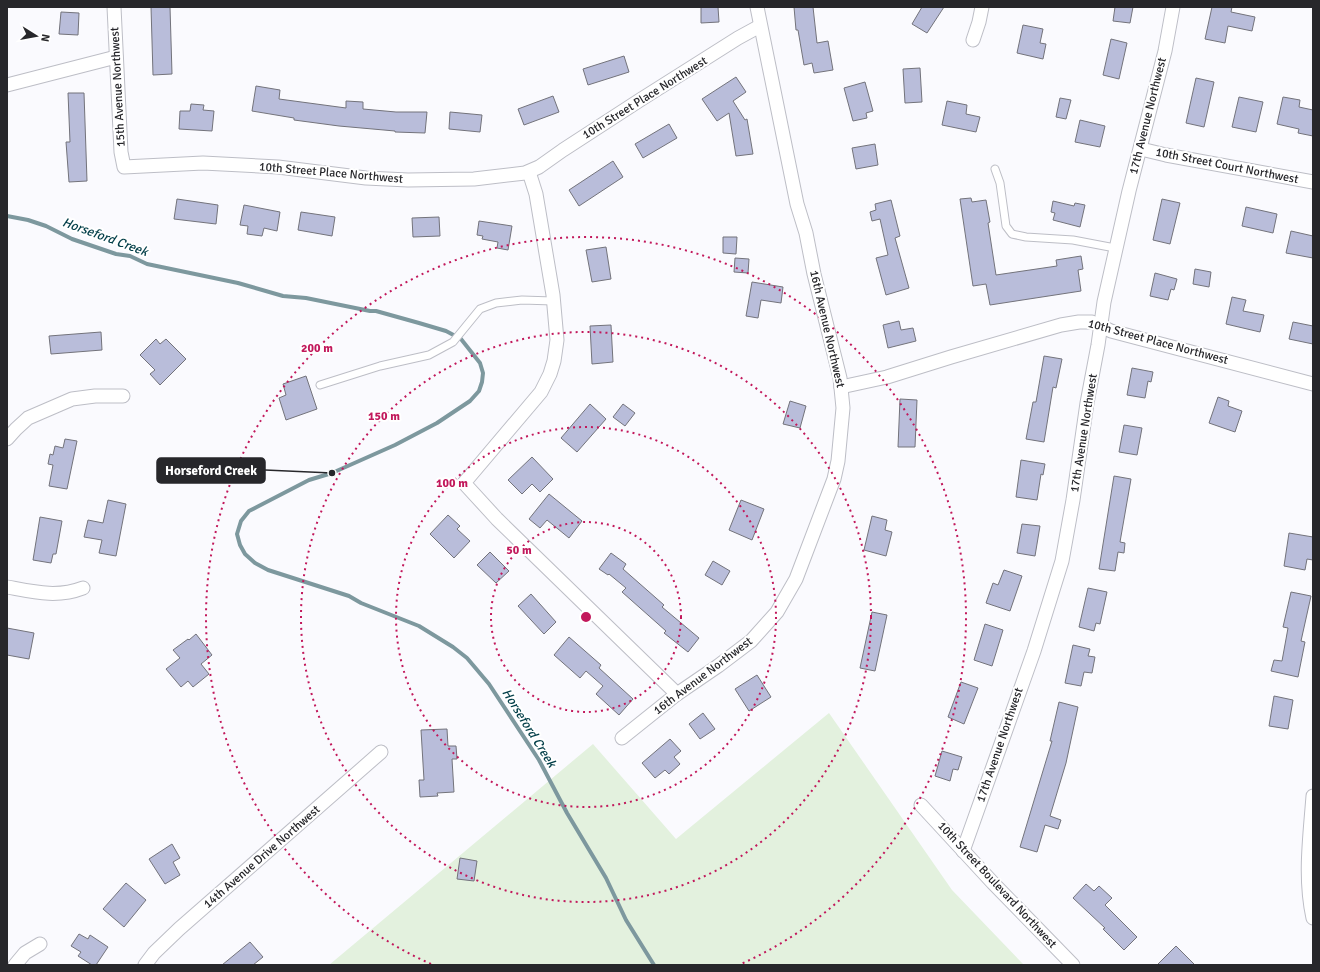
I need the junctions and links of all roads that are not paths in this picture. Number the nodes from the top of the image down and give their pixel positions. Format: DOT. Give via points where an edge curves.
graph roads {
  1 [pos="114,7"];
  2 [pos="757,7"];
  3 [pos="982,7"];
  4 [pos="1173,7"];
  5 [pos="760,26"];
  6 [pos="972,40"];
  7 [pos="116,57"];
  8 [pos="7,85"];
  9 [pos="1141,149"];
  10 [pos="124,167"];
  11 [pos="995,169"];
  12 [pos="529,172"];
  13 [pos="1313,182"];
  14 [pos="1115,248"];
  15 [pos="553,301"];
  16 [pos="1101,327"];
  17 [pos="1313,384"];
  18 [pos="320,385"];
  19 [pos="841,387"];
  20 [pos="123,396"];
  21 [pos="7,439"];
  22 [pos="7,587"];
  23 [pos="83,588"];
  24 [pos="677,694"];
  25 [pos="622,738"];
  26 [pos="381,752"];
  27 [pos="1313,796"];
  28 [pos="921,805"];
  29 [pos="963,851"];
  30 [pos="1313,918"];
  31 [pos="40,944"];
  32 [pos="15,965"];
  33 [pos="145,965"];
  34 [pos="1073,965"];
  1 -- 7 [label="street, 15th Avenue Northwest"];
  2 -- 5 [label="street, 16th Avenue Northwest"];
  3 -- 6 [label="street"];
  4 -- 9 [label="street, 17th Avenue Northwest"];
  5 -- 12 [label="street, 10th Street Place Northwest"];
  5 -- 19 [label="street, 16th Avenue Northwest" via="797,204"];
  7 -- 8 [label="street"];
  7 -- 10 [label="street, 15th Avenue Northwest"];
  9 -- 13 [label="street, 10th Street Court Northwest"];
  9 -- 14 [label="street, 17th Avenue Northwest"];
  10 -- 12 [label="street, 10th Street Place Northwest" via="204,164 278,167 366,178 408,180 474,179"];
  11 -- 14 [label="lane" via="1000,183 1006,226 1012,234 1073,240"];
  12 -- 15 [label="street" via="536,194"];
  14 -- 16 [label="street, 17th Avenue Northwest"];
  15 -- 18 [label="lane" via="522,300 496,303 480,309 453,342 429,355 380,366"];
  15 -- 24 [label="street" via="557,340 554,361 546,385 464,483"];
  16 -- 17 [label="street, 10th Street Place Northwest"];
  16 -- 19 [label="street, 10th Street Place Northwest" via="1092,322 1061,325 887,377"];
  16 -- 29 [label="street, 17th Avenue Northwest" via="1062,561 1034,651"];
  19 -- 24 [label="street, 16th Avenue Northwest" via="843,408 834,479 796,579 776,612 751,641"];
  20 -- 21 [label="street" via="72,399 28,418"];
  22 -- 23 [label="street" via="60,594 72,593"];
  24 -- 25 [label="street, 16th Avenue Northwest"];
  26 -- 33 [label="street, 14th Avenue Drive Northwest" via="179,929"];
  27 -- 30 [label="street" via="1308,850"];
  28 -- 29 [label="street, 10th Street Boulevard Northwest"];
  29 -- 34 [label="street, 10th Street Boulevard Northwest"];
  31 -- 32 [label="street" via="25,953"];
}
